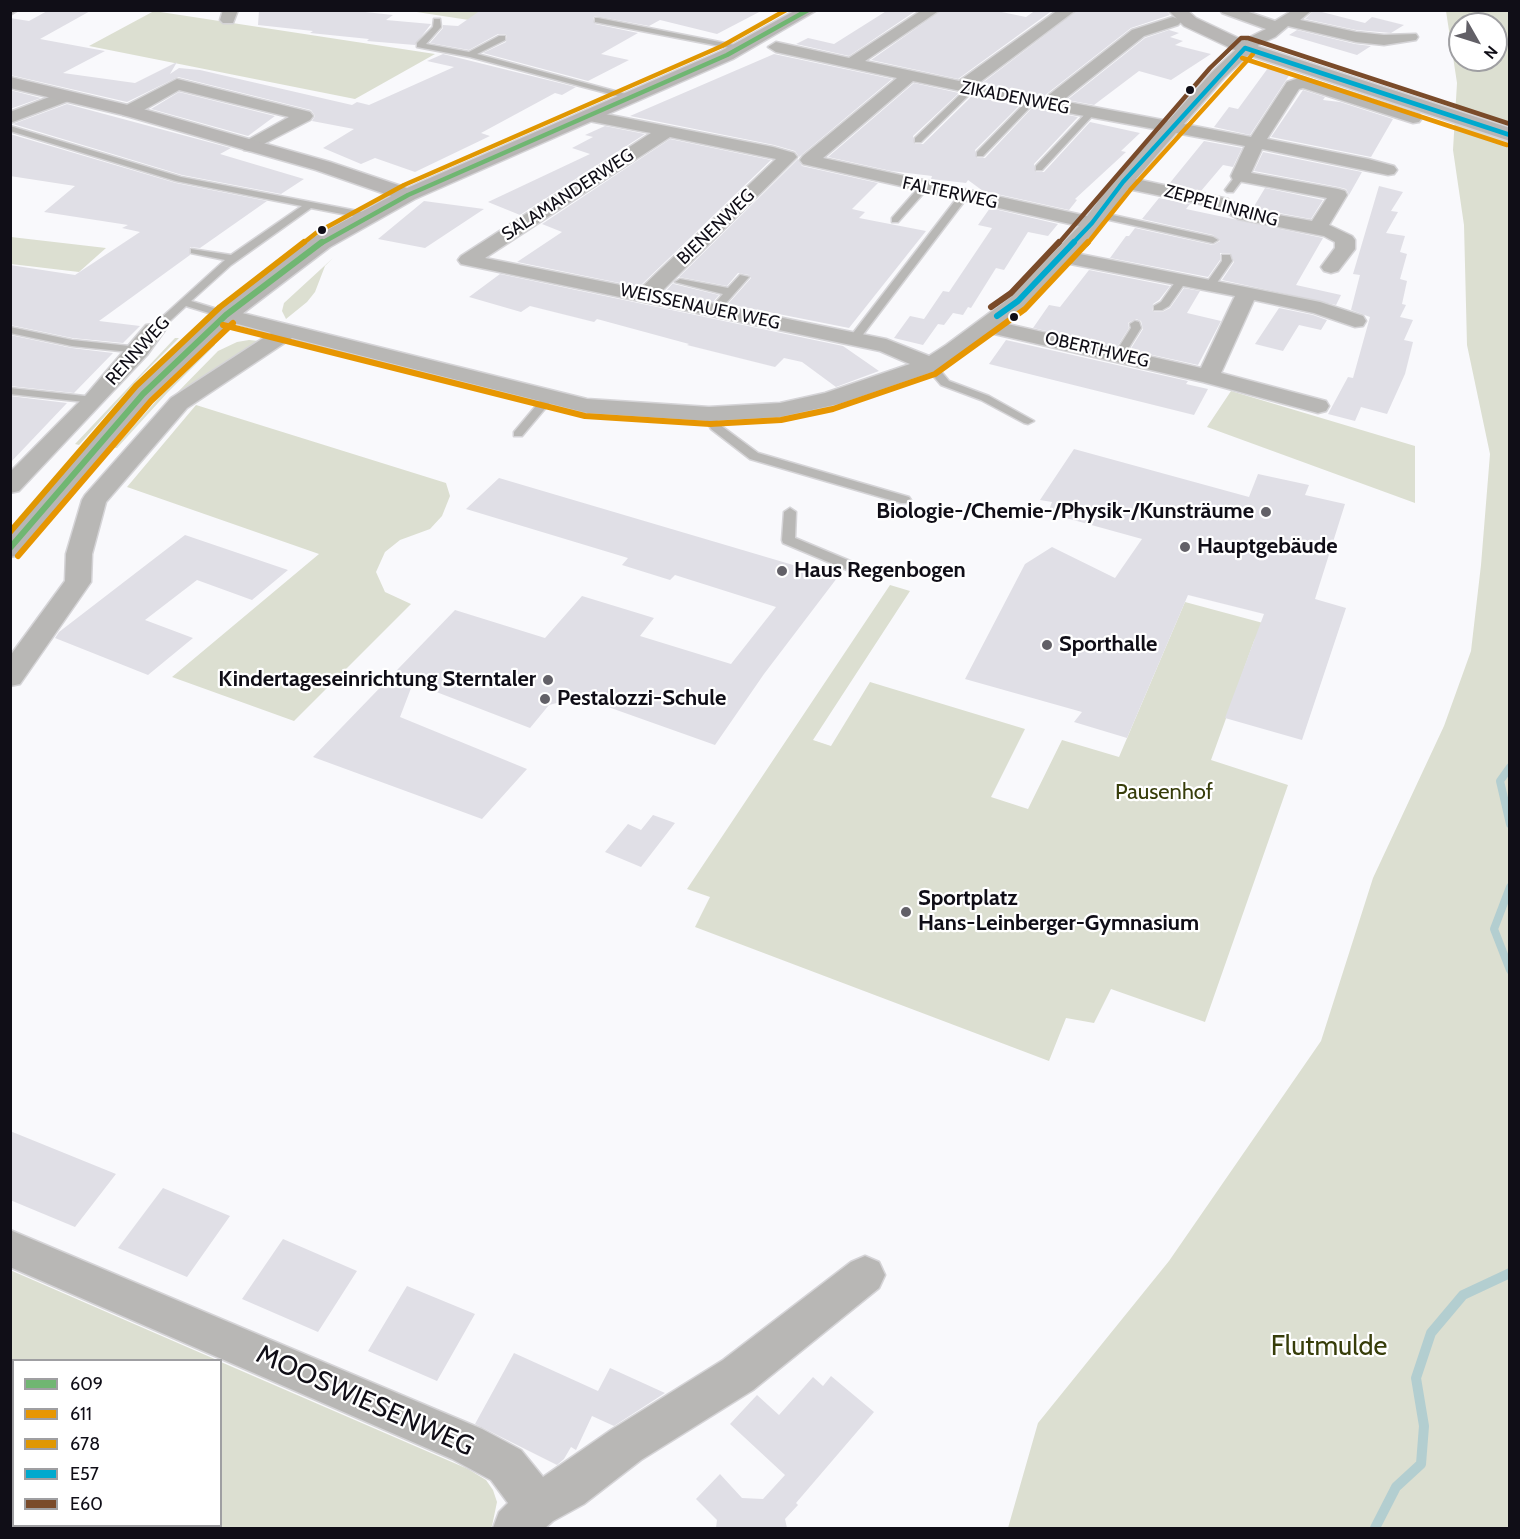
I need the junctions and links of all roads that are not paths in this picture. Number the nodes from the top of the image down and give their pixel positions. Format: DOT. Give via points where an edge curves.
graph roads {
  1 [pos="809,10"];
  2 [pos="933,10"];
  3 [pos="1069,10"];
  4 [pos="1227,10"];
  5 [pos="1305,10"];
  6 [pos="1174,16"];
  7 [pos="598,20"];
  8 [pos="437,21"];
  9 [pos="1281,24"];
  10 [pos="1410,37"];
  11 [pos="502,38"];
  12 [pos="776,47"];
  13 [pos="740,48"];
  14 [pos="1245,48"];
  15 [pos="470,55"];
  16 [pos="850,64"];
  17 [pos="909,76"];
  18 [pos="10,82"];
  19 [pos="967,88"];
  20 [pos="65,96"];
  21 [pos="633,97"];
  22 [pos="1040,103"];
  23 [pos="129,111"];
  24 [pos="1091,113"];
  25 [pos="590,116"];
  26 [pos="10,118"];
  27 [pos="1413,118"];
  28 [pos="10,128"];
  29 [pos="1172,128"];
  30 [pos="667,131"];
  31 [pos="1509,135"];
  32 [pos="918,140"];
  33 [pos="1255,144"];
  34 [pos="250,146"];
  35 [pos="980,154"];
  36 [pos="1039,168"];
  37 [pos="1388,170"];
  38 [pos="1124,182"];
  39 [pos="924,187"];
  40 [pos="408,195"];
  41 [pos="964,195"];
  42 [pos="309,205"];
  43 [pos="368,216"];
  44 [pos="895,219"];
  45 [pos="1095,219"];
  46 [pos="1318,228"];
  47 [pos="1213,240"];
  48 [pos="192,254"];
  49 [pos="1060,256"];
  50 [pos="1226,257"];
  51 [pos="468,260"];
  52 [pos="230,261"];
  53 [pos="1331,267"];
  54 [pos="744,277"];
  55 [pos="1182,280"];
  56 [pos="680,282"];
  57 [pos="1210,285"];
  58 [pos="730,292"];
  59 [pos="1247,292"];
  60 [pos="645,296"];
  61 [pos="183,302"];
  62 [pos="1158,308"];
  63 [pos="714,310"];
  64 [pos="226,315"];
  65 [pos="1355,321"];
  66 [pos="1135,324"];
  67 [pos="985,325"];
  68 [pos="10,330"];
  69 [pos="154,330"];
  70 [pos="287,332"];
  71 [pos="854,339"];
  72 [pos="139,350"];
  73 [pos="1119,355"];
  74 [pos="930,365"];
  75 [pos="1208,376"];
  76 [pos="10,391"];
  77 [pos="549,396"];
  78 [pos="94,400"];
  79 [pos="1318,406"];
  80 [pos="709,414"];
  81 [pos="1028,421"];
  82 [pos="518,434"];
  83 [pos="13,480"];
  84 [pos="906,500"];
  85 [pos="790,512"];
  86 [pos="10,549"];
  87 [pos="869,574"];
  88 [pos="10,677"];
  89 [pos="10,1248"];
  90 [pos="865,1275"];
  91 [pos="526,1517"];
  1 -- 13 [label="main road, RENNWEG"];
  2 -- 16 [label="street"];
  3 -- 19 [label="street"];
  4 -- 9 [label="street"];
  5 -- 9 [label="street"];
  6 -- 14 [label="main road"];
  6 -- 22 [label="street" via="1138,33"];
  7 -- 13 [label="lane"];
  8 -- 15 [label="lane" via="437,27 420,45"];
  9 -- 10 [label="street" via="1356,38"];
  9 -- 14 [label="street"];
  11 -- 15 [label="lane"];
  12 -- 16 [label="street, ZIKADENWEG"];
  13 -- 21 [label="main road, RENNWEG"];
  14 -- 29 [label="street"];
  14 -- 31 [label="main road"];
  15 -- 21 [label="lane"];
  16 -- 17 [label="street, ZIKADENWEG"];
  17 -- 19 [label="street, ZIKADENWEG"];
  17 -- 39 [label="street, FALTERWEG" via="809,160"];
  18 -- 20 [label="main road"];
  19 -- 22 [label="street, ZIKADENWEG"];
  19 -- 32 [label="lane"];
  20 -- 23 [label="main road"];
  20 -- 26 [label="street"];
  21 -- 25 [label="main road, RENNWEG"];
  22 -- 24 [label="street, ZIKADENWEG"];
  22 -- 35 [label="lane"];
  23 -- 34 [label="main road"];
  23 -- 34 [label="street" via="177,84 304,116"];
  24 -- 29 [label="street, ZIKADENWEG"];
  24 -- 36 [label="lane"];
  25 -- 30 [label="street"];
  25 -- 40 [label="main road, RENNWEG"];
  27 -- 33 [label="street" via="1302,82 1293,86"];
  28 -- 42 [label="lane" via="179,179"];
  29 -- 33 [label="street, ZIKADENWEG"];
  29 -- 38 [label="street"];
  30 -- 51 [label="street, SALAMANDERWEG"];
  30 -- 60 [label="street, BIENENWEG" via="788,157"];
  33 -- 37 [label="street, ZIKADENWEG"];
  33 -- 46 [label="street, ZEPPELINRING" via="1235,183 1338,195"];
  34 -- 40 [label="main road"];
  38 -- 45 [label="street"];
  38 -- 46 [label="street, ZEPPELINRING" via="1221,203 1249,216"];
  39 -- 41 [label="street, FALTERWEG"];
  39 -- 44 [label="lane"];
  40 -- 43 [label="main road, RENNWEG"];
  41 -- 45 [label="street, FALTERWEG"];
  41 -- 71 [label="lane"];
  42 -- 43 [label="lane"];
  42 -- 52 [label="lane, RENNWEG"];
  43 -- 64 [label="main road, RENNWEG" via="314,248"];
  45 -- 47 [label="lane"];
  45 -- 49 [label="street"];
  46 -- 53 [label="street, ZEPPELINRING" via="1345,240 1344,249"];
  48 -- 52 [label="lane"];
  49 -- 55 [label="street"];
  49 -- 67 [label="street" via="1018,301"];
  50 -- 57 [label="lane"];
  51 -- 60 [label="street, WEISSENAUER WEG"];
  52 -- 61 [label="lane, RENNWEG"];
  54 -- 58 [label="lane"];
  55 -- 57 [label="street"];
  55 -- 62 [label="lane" via="1166,304"];
  56 -- 58 [label="lane"];
  57 -- 59 [label="street"];
  58 -- 63 [label="lane"];
  59 -- 65 [label="street" via="1320,308"];
  59 -- 75 [label="street"];
  60 -- 63 [label="street, WEISSENAUER WEG"];
  61 -- 64 [label="lane, RENNWEG"];
  61 -- 69 [label="lane, RENNWEG"];
  63 -- 71 [label="street, WEISSENAUER WEG"];
  64 -- 70 [label="street"];
  64 -- 86 [label="main road, RENNWEG" via="143,394"];
  66 -- 73 [label="lane"];
  67 -- 73 [label="street, OBERTHWEG"];
  67 -- 74 [label="street"];
  68 -- 72 [label="lane" via="72,343"];
  69 -- 72 [label="street, RENNWEG"];
  70 -- 77 [label="street"];
  70 -- 88 [label="street" via="179,404 94,500 79,554 78,582"];
  71 -- 74 [label="street, WEISSENAUER WEG" via="886,346"];
  72 -- 78 [label="street, RENNWEG"];
  73 -- 75 [label="street, OBERTHWEG"];
  74 -- 80 [label="street" via="831,399 780,410"];
  74 -- 81 [label="lane" via="945,383 985,398"];
  75 -- 79 [label="street, OBERTHWEG"];
  76 -- 78 [label="lane, RENNWEG"];
  77 -- 80 [label="street" via="587,406"];
  77 -- 82 [label="lane"];
  78 -- 83 [label="street, RENNWEG"];
  80 -- 84 [label="lane" via="715,427 754,456"];
  85 -- 87 [label="lane" via="788,540"];
  89 -- 91 [label="street, MOOSWIESENWEG" via="467,1444 506,1465"];
  90 -- 91 [label="street, MOOSWIESENWEG" via="738,1375 626,1445"];
}
